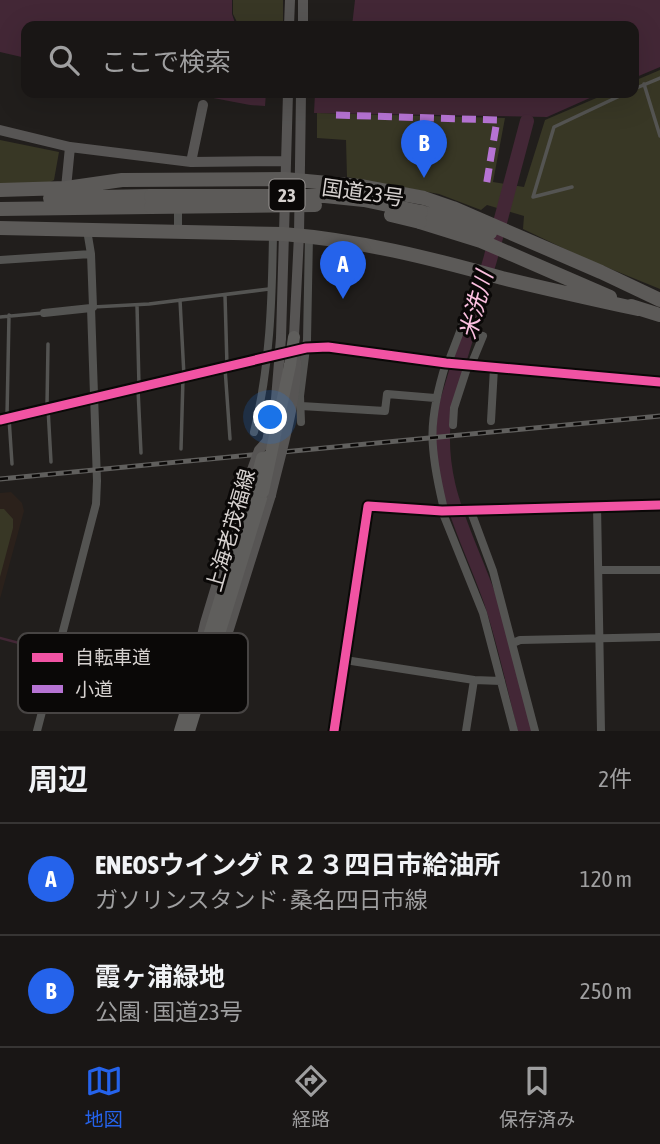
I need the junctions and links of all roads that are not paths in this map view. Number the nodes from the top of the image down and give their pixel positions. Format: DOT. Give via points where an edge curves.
graph roads {
  1 [pos="290,0"];
  2 [pos="303,0"];
  3 [pos="289,21"];
  4 [pos="303,21"];
  5 [pos="660,78"];
  6 [pos="644,85"];
  7 [pos="639,87"];
  8 [pos="288,98"];
  9 [pos="302,98"];
  10 [pos="615,98"];
  11 [pos="203,105"];
  12 [pos="0,130"];
  13 [pos="660,136"];
  14 [pos="70,147"];
  15 [pos="286,161"];
  16 [pos="191,162"];
  17 [pos="178,180"];
  18 [pos="293,180"];
  19 [pos="572,187"];
  20 [pos="66,188"];
  21 [pos="0,190"];
  22 [pos="0,198"];
  23 [pos="151,202"];
  24 [pos="0,209"];
  25 [pos="0,228"];
  26 [pos="87,230"];
  27 [pos="483,231"];
  28 [pos="178,232"];
  29 [pos="278,234"];
  30 [pos="304,235"];
  31 [pos="511,242"];
  32 [pos="91,254"];
  33 [pos="0,260"];
  34 [pos="272,289"];
  35 [pos="225,295"];
  36 [pos="180,300"];
  37 [pos="660,302"];
  38 [pos="137,304"];
  39 [pos="92,308"];
  40 [pos="638,309"];
  41 [pos="44,313"];
  42 [pos="9,315"];
  43 [pos="660,315"];
  44 [pos="466,316"];
  45 [pos="0,317"];
  46 [pos="483,336"];
  47 [pos="287,337"];
  48 [pos="48,344"];
  49 [pos="306,348"];
  50 [pos="268,357"];
  51 [pos="448,363"];
  52 [pos="470,365"];
  53 [pos="226,366"];
  54 [pos="494,368"];
  55 [pos="183,376"];
  56 [pos="660,382"];
  57 [pos="138,386"];
  58 [pos="263,392"];
  59 [pos="300,396"];
  60 [pos="93,397"];
  61 [pos="435,398"];
  62 [pos="301,405"];
  63 [pos="48,408"];
  64 [pos="5,419"];
  65 [pos="491,421"];
  66 [pos="301,422"];
  67 [pos="453,425"];
  68 [pos="254,432"];
  69 [pos="230,439"];
  70 [pos="267,441"];
  71 [pos="181,449"];
  72 [pos="141,453"];
  73 [pos="51,462"];
  74 [pos="12,464"];
  75 [pos="258,491"];
  76 [pos="597,505"];
  77 [pos="660,505"];
  78 [pos="443,510"];
  79 [pos="468,510"];
  80 [pos="599,570"];
  81 [pos="660,570"];
  82 [pos="229,588"];
  83 [pos="62,633"];
  84 [pos="203,633"];
  85 [pos="213,633"];
  86 [pos="217,633"];
  87 [pos="227,633"];
  88 [pos="660,637"];
  89 [pos="600,638"];
  90 [pos="513,643"];
  91 [pos="345,660"];
  92 [pos="474,680"];
  93 [pos="501,681"];
  94 [pos="42,713"];
  95 [pos="183,713"];
  96 [pos="184,713"];
  97 [pos="196,713"];
  98 [pos="197,713"];
  99 [pos="37,731"];
  100 [pos="178,731"];
  101 [pos="191,731"];
  102 [pos="334,731"];
  103 [pos="466,731"];
  104 [pos="514,731"];
  105 [pos="535,731"];
  106 [pos="601,731"];
  1 -- 3 [label="main road"];
  2 -- 4 [label="main road"];
  5 -- 6 [label="lane"];
  6 -- 7 [label="lane"];
  6 -- 13 [label="lane"];
  8 -- 15 [label="main road"];
  9 -- 18 [label="main road"];
  10 -- 19 [label="lane" via="554,127 533,197"];
  11 -- 16 [label="main road"];
  12 -- 14 [label="main road"];
  14 -- 16 [label="main road"];
  14 -- 20 [label="main road"];
  15 -- 16 [label="main road"];
  15 -- 18 [label="main road"];
  17 -- 18 [label="highway"];
  17 -- 20 [label="highway" via="122,180"];
  17 -- 28 [label="street"];
  18 -- 27 [label="highway" via="424,198"];
  18 -- 29 [label="main road"];
  18 -- 30 [label="main road"];
  20 -- 21 [label="highway"];
  22 -- 23 [label="highway, 国道23号 / 23"];
  23 -- 24 [label="highway, 国道23号 / 23"];
  23 -- 27 [label="highway, 国道23号 / 23, bridge" via="306,205 421,217"];
  25 -- 26 [label="highway"];
  26 -- 28 [label="highway"];
  26 -- 32 [label="street"];
  27 -- 31 [label="highway, 国道23号 / 23"];
  28 -- 29 [label="highway"];
  29 -- 30 [label="highway"];
  29 -- 34 [label="street"];
  29 -- 47 [label="main road"];
  30 -- 40 [label="highway" via="378,246"];
  30 -- 47 [label="main road"];
  30 -- 49 [label="street"];
  31 -- 37 [label="highway"];
  31 -- 40 [label="highway, 国道23号 / 23"];
  32 -- 33 [label="street"];
  32 -- 39 [label="street"];
  34 -- 35 [label="lane"];
  34 -- 50 [label="street"];
  35 -- 36 [label="lane"];
  35 -- 53 [label="lane"];
  36 -- 38 [label="lane"];
  36 -- 55 [label="lane"];
  38 -- 39 [label="lane"];
  38 -- 57 [label="lane"];
  39 -- 41 [label="street"];
  39 -- 60 [label="street"];
  40 -- 43 [label="highway, 国道23号 / 23"];
  41 -- 42 [label="lane"];
  42 -- 45 [label="lane"];
  42 -- 64 [label="lane"];
  44 -- 51 [label="street"];
  46 -- 52 [label="street"];
  47 -- 70 [label="main road, bridge"];
  47 -- 75 [label="main road, 上海老茂福線, bridge" via="290,365"];
  48 -- 63 [label="lane"];
  49 -- 50 [label="street"];
  49 -- 51 [label="street"];
  49 -- 59 [label="street"];
  50 -- 53 [label="street"];
  50 -- 58 [label="street"];
  51 -- 52 [label="street"];
  51 -- 61 [label="street"];
  52 -- 54 [label="street"];
  52 -- 67 [label="street" via="454,408"];
  53 -- 55 [label="street"];
  53 -- 69 [label="lane"];
  54 -- 56 [label="street"];
  54 -- 65 [label="street"];
  55 -- 57 [label="street"];
  55 -- 71 [label="lane"];
  57 -- 60 [label="street"];
  57 -- 72 [label="lane"];
  58 -- 59 [label="street"];
  58 -- 68 [label="street"];
  59 -- 62 [label="street"];
  60 -- 63 [label="street"];
  60 -- 83 [label="street" via="96,504"];
  61 -- 62 [label="street" via="387,394 385,411"];
  61 -- 78 [label="street" via="432,432"];
  62 -- 66 [label="street"];
  63 -- 64 [label="street"];
  63 -- 73 [label="lane"];
  64 -- 74 [label="lane"];
  70 -- 75 [label="main road, 上海老茂福線, bridge"];
  75 -- 82 [label="main road, 上海老茂福線"];
  75 -- 84 [label="main road"];
  75 -- 87 [label="main road"];
  76 -- 77 [label="street"];
  76 -- 79 [label="street"];
  76 -- 80 [label="street"];
  78 -- 79 [label="street"];
  78 -- 91 [label="street" via="368,506"];
  78 -- 93 [label="street" via="476,592"];
  79 -- 90 [label="street" via="493,571"];
  80 -- 81 [label="street"];
  80 -- 89 [label="street"];
  82 -- 85 [label="main road, 上海老茂福線"];
  82 -- 86 [label="main road, 上海老茂福線"];
  88 -- 89 [label="street"];
  89 -- 90 [label="street"];
  89 -- 106 [label="street"];
  90 -- 105 [label="street"];
  91 -- 92 [label="street"];
  91 -- 102 [label="street"];
  92 -- 93 [label="street"];
  92 -- 103 [label="street"];
  93 -- 104 [label="street"];
  94 -- 99 [label="street"];
  95 -- 100 [label="main road"];
  96 -- 100 [label="main road, 上海老茂福線"];
  97 -- 101 [label="main road, 上海老茂福線"];
  98 -- 101 [label="main road"];
}
